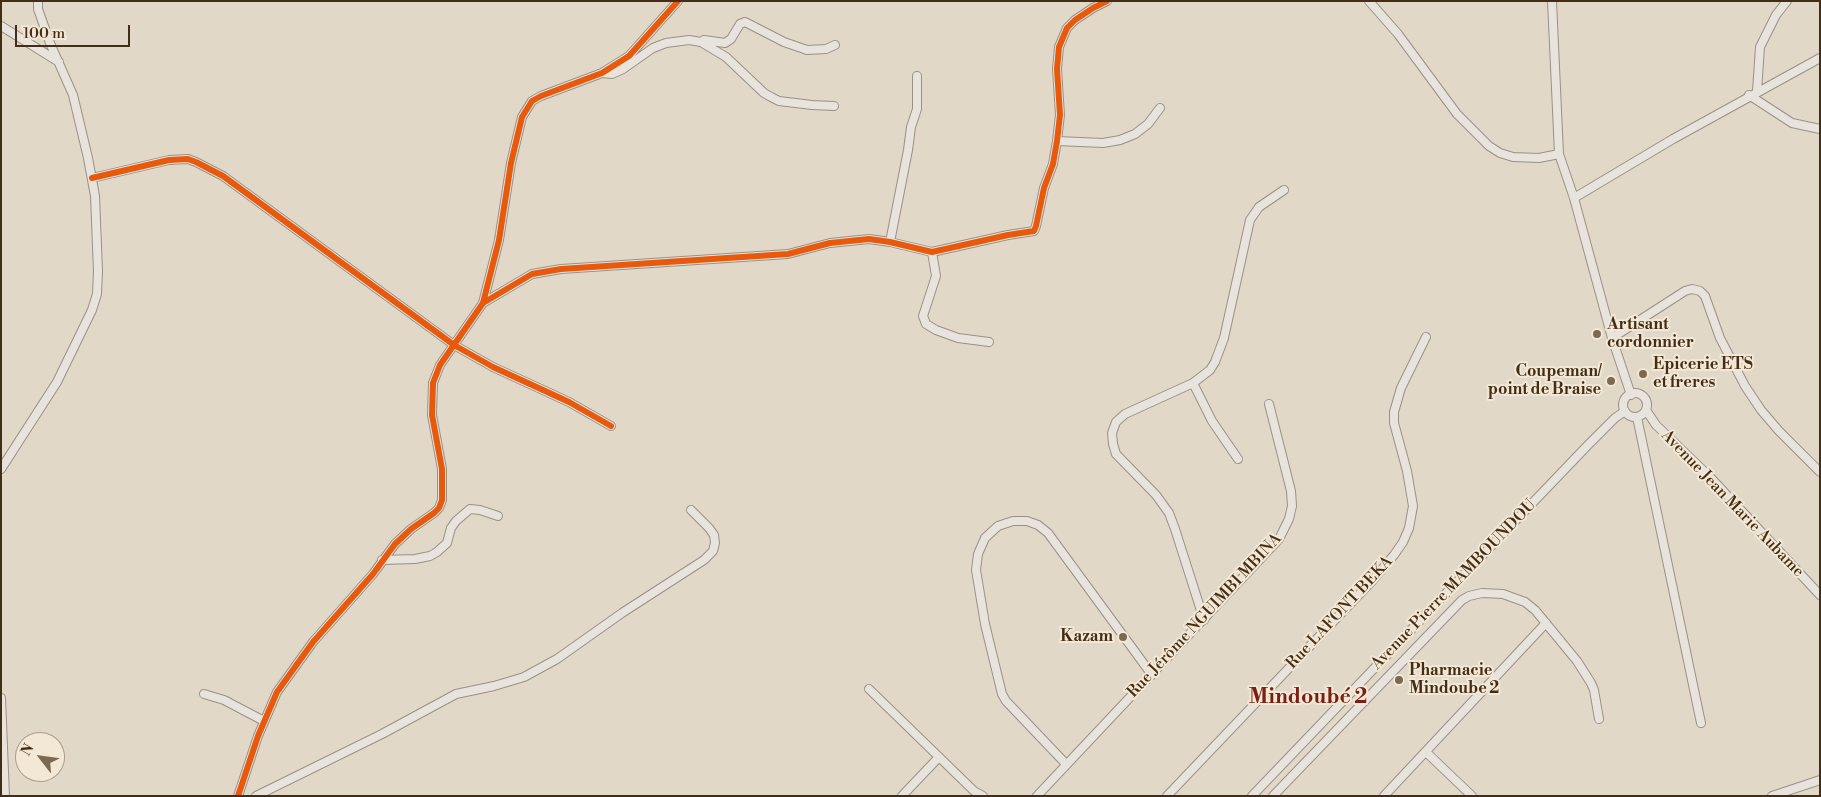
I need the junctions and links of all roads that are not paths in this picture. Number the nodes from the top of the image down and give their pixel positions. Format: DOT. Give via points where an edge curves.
graph roads {
  1 [pos="38,1"];
  2 [pos="678,1"];
  3 [pos="1107,1"];
  4 [pos="1369,1"];
  5 [pos="1552,1"];
  6 [pos="1787,1"];
  7 [pos="1,26"];
  8 [pos="701,42"];
  9 [pos="835,46"];
  10 [pos="1820,58"];
  11 [pos="59,62"];
  12 [pos="602,73"];
  13 [pos="917,76"];
  14 [pos="1757,91"];
  15 [pos="1749,95"];
  16 [pos="834,106"];
  17 [pos="1160,108"];
  18 [pos="1820,129"];
  19 [pos="1057,142"];
  20 [pos="1559,154"];
  21 [pos="92,178"];
  22 [pos="1284,190"];
  23 [pos="1574,198"];
  24 [pos="890,242"];
  25 [pos="932,252"];
  26 [pos="483,303"];
  27 [pos="1426,337"];
  28 [pos="1612,338"];
  29 [pos="989,342"];
  30 [pos="454,345"];
  31 [pos="1193,383"];
  32 [pos="1631,395"];
  33 [pos="1270,404"];
  34 [pos="1646,410"];
  35 [pos="1625,411"];
  36 [pos="1638,417"];
  37 [pos="610,426"];
  38 [pos="1238,459"];
  39 [pos="1,469"];
  40 [pos="1820,472"];
  41 [pos="691,510"];
  42 [pos="498,516"];
  43 [pos="382,560"];
  44 [pos="1820,595"];
  45 [pos="1204,620"];
  46 [pos="1546,623"];
  47 [pos="1152,675"];
  48 [pos="869,690"];
  49 [pos="204,694"];
  50 [pos="1,698"];
  51 [pos="1599,719"];
  52 [pos="264,721"];
  53 [pos="1701,723"];
  54 [pos="1426,752"];
  55 [pos="939,757"];
  56 [pos="1066,764"];
  57 [pos="1820,780"];
  58 [pos="6,796"];
  59 [pos="238,796"];
  60 [pos="256,796"];
  61 [pos="902,796"];
  62 [pos="983,796"];
  63 [pos="1037,796"];
  64 [pos="1167,796"];
  65 [pos="1252,796"];
  66 [pos="1273,796"];
  67 [pos="1384,796"];
  68 [pos="1472,796"];
  69 [pos="1772,796"];
  1 -- 11 [label="street" via="38,9"];
  2 -- 12 [label="street" via="629,56"];
  3 -- 19 [label="street" via="1075,20 1067,28 1059,47 1056,69 1060,115"];
  4 -- 20 [label="street" via="1458,114 1489,146 1519,158"];
  5 -- 20 [label="street"];
  6 -- 14 [label="street" via="1760,47"];
  7 -- 11 [label="street"];
  8 -- 9 [label="street" via="725,43 745,22 807,50"];
  8 -- 12 [label="street" via="666,43 652,48 623,70"];
  8 -- 16 [label="street" via="726,57 764,93 779,101"];
  10 -- 14 [label="street"];
  11 -- 21 [label="street" via="73,94"];
  12 -- 26 [label="street" via="541,96 532,101 522,117 499,240"];
  13 -- 24 [label="street" via="917,109"];
  14 -- 15 [label="street"];
  15 -- 18 [label="street" via="1792,122"];
  15 -- 23 [label="street"];
  17 -- 19 [label="street" via="1148,124 1120,140 1103,144"];
  19 -- 25 [label="street" via="1034,231"];
  20 -- 23 [label="street"];
  21 -- 30 [label="street" via="169,160 196,162 223,176"];
  21 -- 39 [label="street" via="97,225 97,294 57,382"];
  22 -- 31 [label="street" via="1259,207 1252,216 1220,351 1210,370"];
  23 -- 28 [label="street"];
  24 -- 25 [label="street"];
  24 -- 26 [label="street" via="830,243 788,254 543,271 524,278"];
  25 -- 29 [label="street" via="936,276 923,316 926,324 958,338"];
  26 -- 30 [label="street"];
  27 -- 64 [label="street, Rue LAFONT BEKA" via="1401,388 1394,412 1413,506 1409,528 1402,542 1372,582"];
  28 -- 32 [label="street"];
  28 -- 40 [label="street" via="1685,291 1700,291 1745,386 1779,431"];
  30 -- 37 [label="street"];
  30 -- 43 [label="street" via="436,373 433,384 432,415 442,469 442,500 434,512 401,537"];
  31 -- 38 [label="street" via="1212,421"];
  31 -- 45 [label="street" via="1125,414 1116,422 1112,433 1116,454 1169,513"];
  32 -- 34 [label="street" via="1637,394 1645,399"];
  32 -- 35 [label="street" via="1625,400"];
  33 -- 45 [label="street, Rue Jérôme NGUIMBI MBINA" via="1291,491 1289,519 1270,550"];
  34 -- 36 [label="street"];
  34 -- 44 [label="street, Avenue Jean Marie Aubame" via="1656,425 1710,477"];
  35 -- 36 [label="street"];
  35 -- 65 [label="street, Avenue Pierre MAMBOUNDOU" via="1449,589"];
  36 -- 53 [label="street"];
  41 -- 60 [label="street" via="714,535 712,551 704,560 557,659 524,677 456,694"];
  42 -- 43 [label="street" via="470,509 451,528 447,543 437,552 416,559"];
  43 -- 52 [label="street" via="300,660 277,692"];
  45 -- 47 [label="street, Rue Jérôme NGUIMBI MBINA"];
  46 -- 51 [label="street" via="1591,683"];
  46 -- 54 [label="street"];
  46 -- 66 [label="street" via="1526,602 1515,597 1482,593 1462,600"];
  47 -- 56 [label="street, Rue Jérôme NGUIMBI MBINA"];
  47 -- 56 [label="street" via="1048,532 1027,522 1013,521 998,526 985,538 976,570 981,608 1002,694"];
  48 -- 55 [label="street"];
  49 -- 52 [label="street" via="224,700"];
  50 -- 58 [label="street"];
  52 -- 59 [label="street"];
  54 -- 67 [label="street"];
  54 -- 68 [label="street"];
  55 -- 61 [label="street"];
  55 -- 62 [label="street"];
  56 -- 63 [label="street, Rue Jérôme NGUIMBI MBINA"];
  57 -- 69 [label="street"];
}
